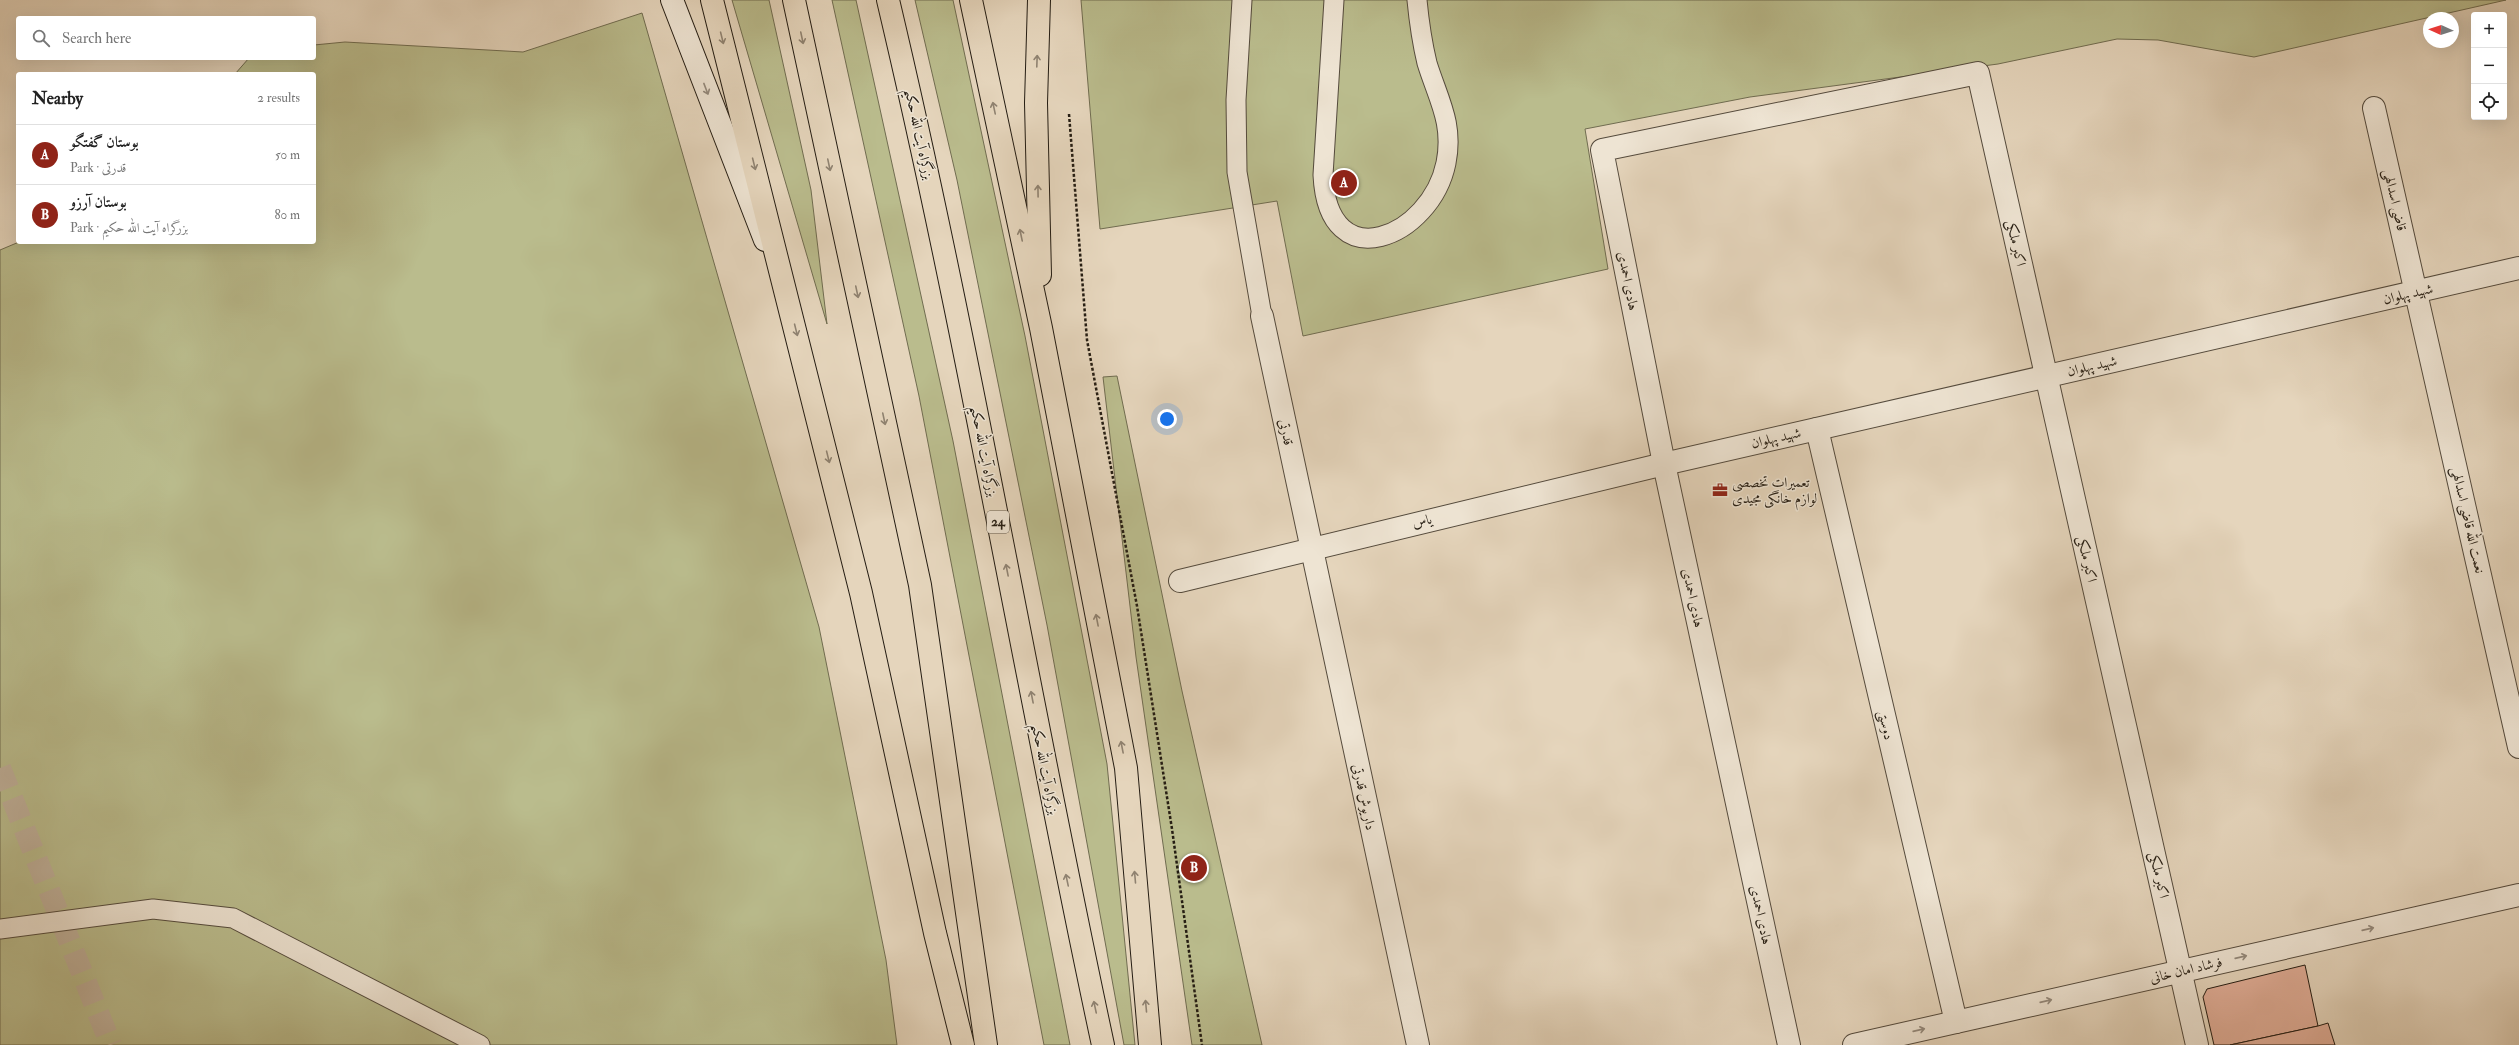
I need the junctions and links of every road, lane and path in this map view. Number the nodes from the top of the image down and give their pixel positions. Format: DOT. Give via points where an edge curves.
graph roads {
  1 [pos="672,0"];
  2 [pos="712,0"];
  3 [pos="794,0"];
  4 [pos="888,0"];
  5 [pos="971,0"];
  6 [pos="1039,0"];
  7 [pos="1242,0"];
  8 [pos="1334,0"];
  9 [pos="1417,0"];
  10 [pos="1978,73"];
  11 [pos="2374,108"];
  12 [pos="1069,113"];
  13 [pos="2519,268"];
  14 [pos="2416,292"];
  15 [pos="791,308"];
  16 [pos="1262,316"];
  17 [pos="1041,328"];
  18 [pos="2046,376"];
  19 [pos="1817,429"];
  20 [pos="1664,464"];
  21 [pos="1310,548"];
  22 [pos="1180,581"];
  23 [pos="2519,747"];
  24 [pos="2519,895"];
  25 [pos="0,929"];
  26 [pos="2180,971"];
  27 [pos="1956,1022"];
  28 [pos="480,1045"];
  29 [pos="963,1045"];
  30 [pos="986,1045"];
  31 [pos="1103,1045"];
  32 [pos="1150,1045"];
  33 [pos="1202,1045"];
  34 [pos="1418,1045"];
  35 [pos="1789,1045"];
  36 [pos="1854,1045"];
  37 [pos="2197,1045"];
  1 -- 15 [label="street, one-way"];
  2 -- 15 [label="highway, one-way"];
  3 -- 30 [label="highway, one-way" via="920,585"];
  31 -- 4 [label="highway, بزرگراه آیت الله حکیم / 24, one-way" via="1062,855 958,318"];
  17 -- 5 [label="highway, one-way"];
  17 -- 6 [label="highway, one-way" via="1036,103"];
  7 -- 16 [label="lane" via="1236,100 1237,172"];
  8 -- 9 [label="lane" via="1324,195 1336,222 1350,235 1366,239 1389,235 1407,224 1439,188 1446,162 1448,131 1441,97 1428,63"];
  10 -- 18 [label="street, اکبر ملکی"];
  10 -- 20 [label="street, هادی احمدی" via="1602,150"];
  11 -- 14 [label="street, قاضی اسدالهی"];
  12 -- 33 [label="path" via="1089,355 1138,614 1172,829"];
  13 -- 14 [label="street, شهید پهلوان"];
  14 -- 18 [label="street, شهید پهلوان"];
  14 -- 23 [label="street, نعمت الله قاضی اسدالهی"];
  15 -- 29 [label="highway, one-way" via="861,593"];
  16 -- 21 [label="street, قدرتی"];
  32 -- 17 [label="highway, one-way" via="1126,768"];
  18 -- 19 [label="street, شهید پهلوان"];
  18 -- 26 [label="street, اکبر ملکی"];
  19 -- 20 [label="street, شهید پهلوان"];
  19 -- 27 [label="street, دوستی"];
  20 -- 21 [label="street, یاس"];
  20 -- 35 [label="street, هادی احمدی"];
  21 -- 22 [label="street, یاس"];
  21 -- 34 [label="street, داریوش قدرتی"];
  26 -- 24 [label="street, فرشاد امان خانی, one-way"];
  25 -- 28 [label="lane" via="153,909 233,918"];
  27 -- 26 [label="street, فرشاد امان خانی, one-way"];
  26 -- 37 [label="street, اکبر ملکی"];
  36 -- 27 [label="street, فرشاد امان خانی, one-way"];
}
